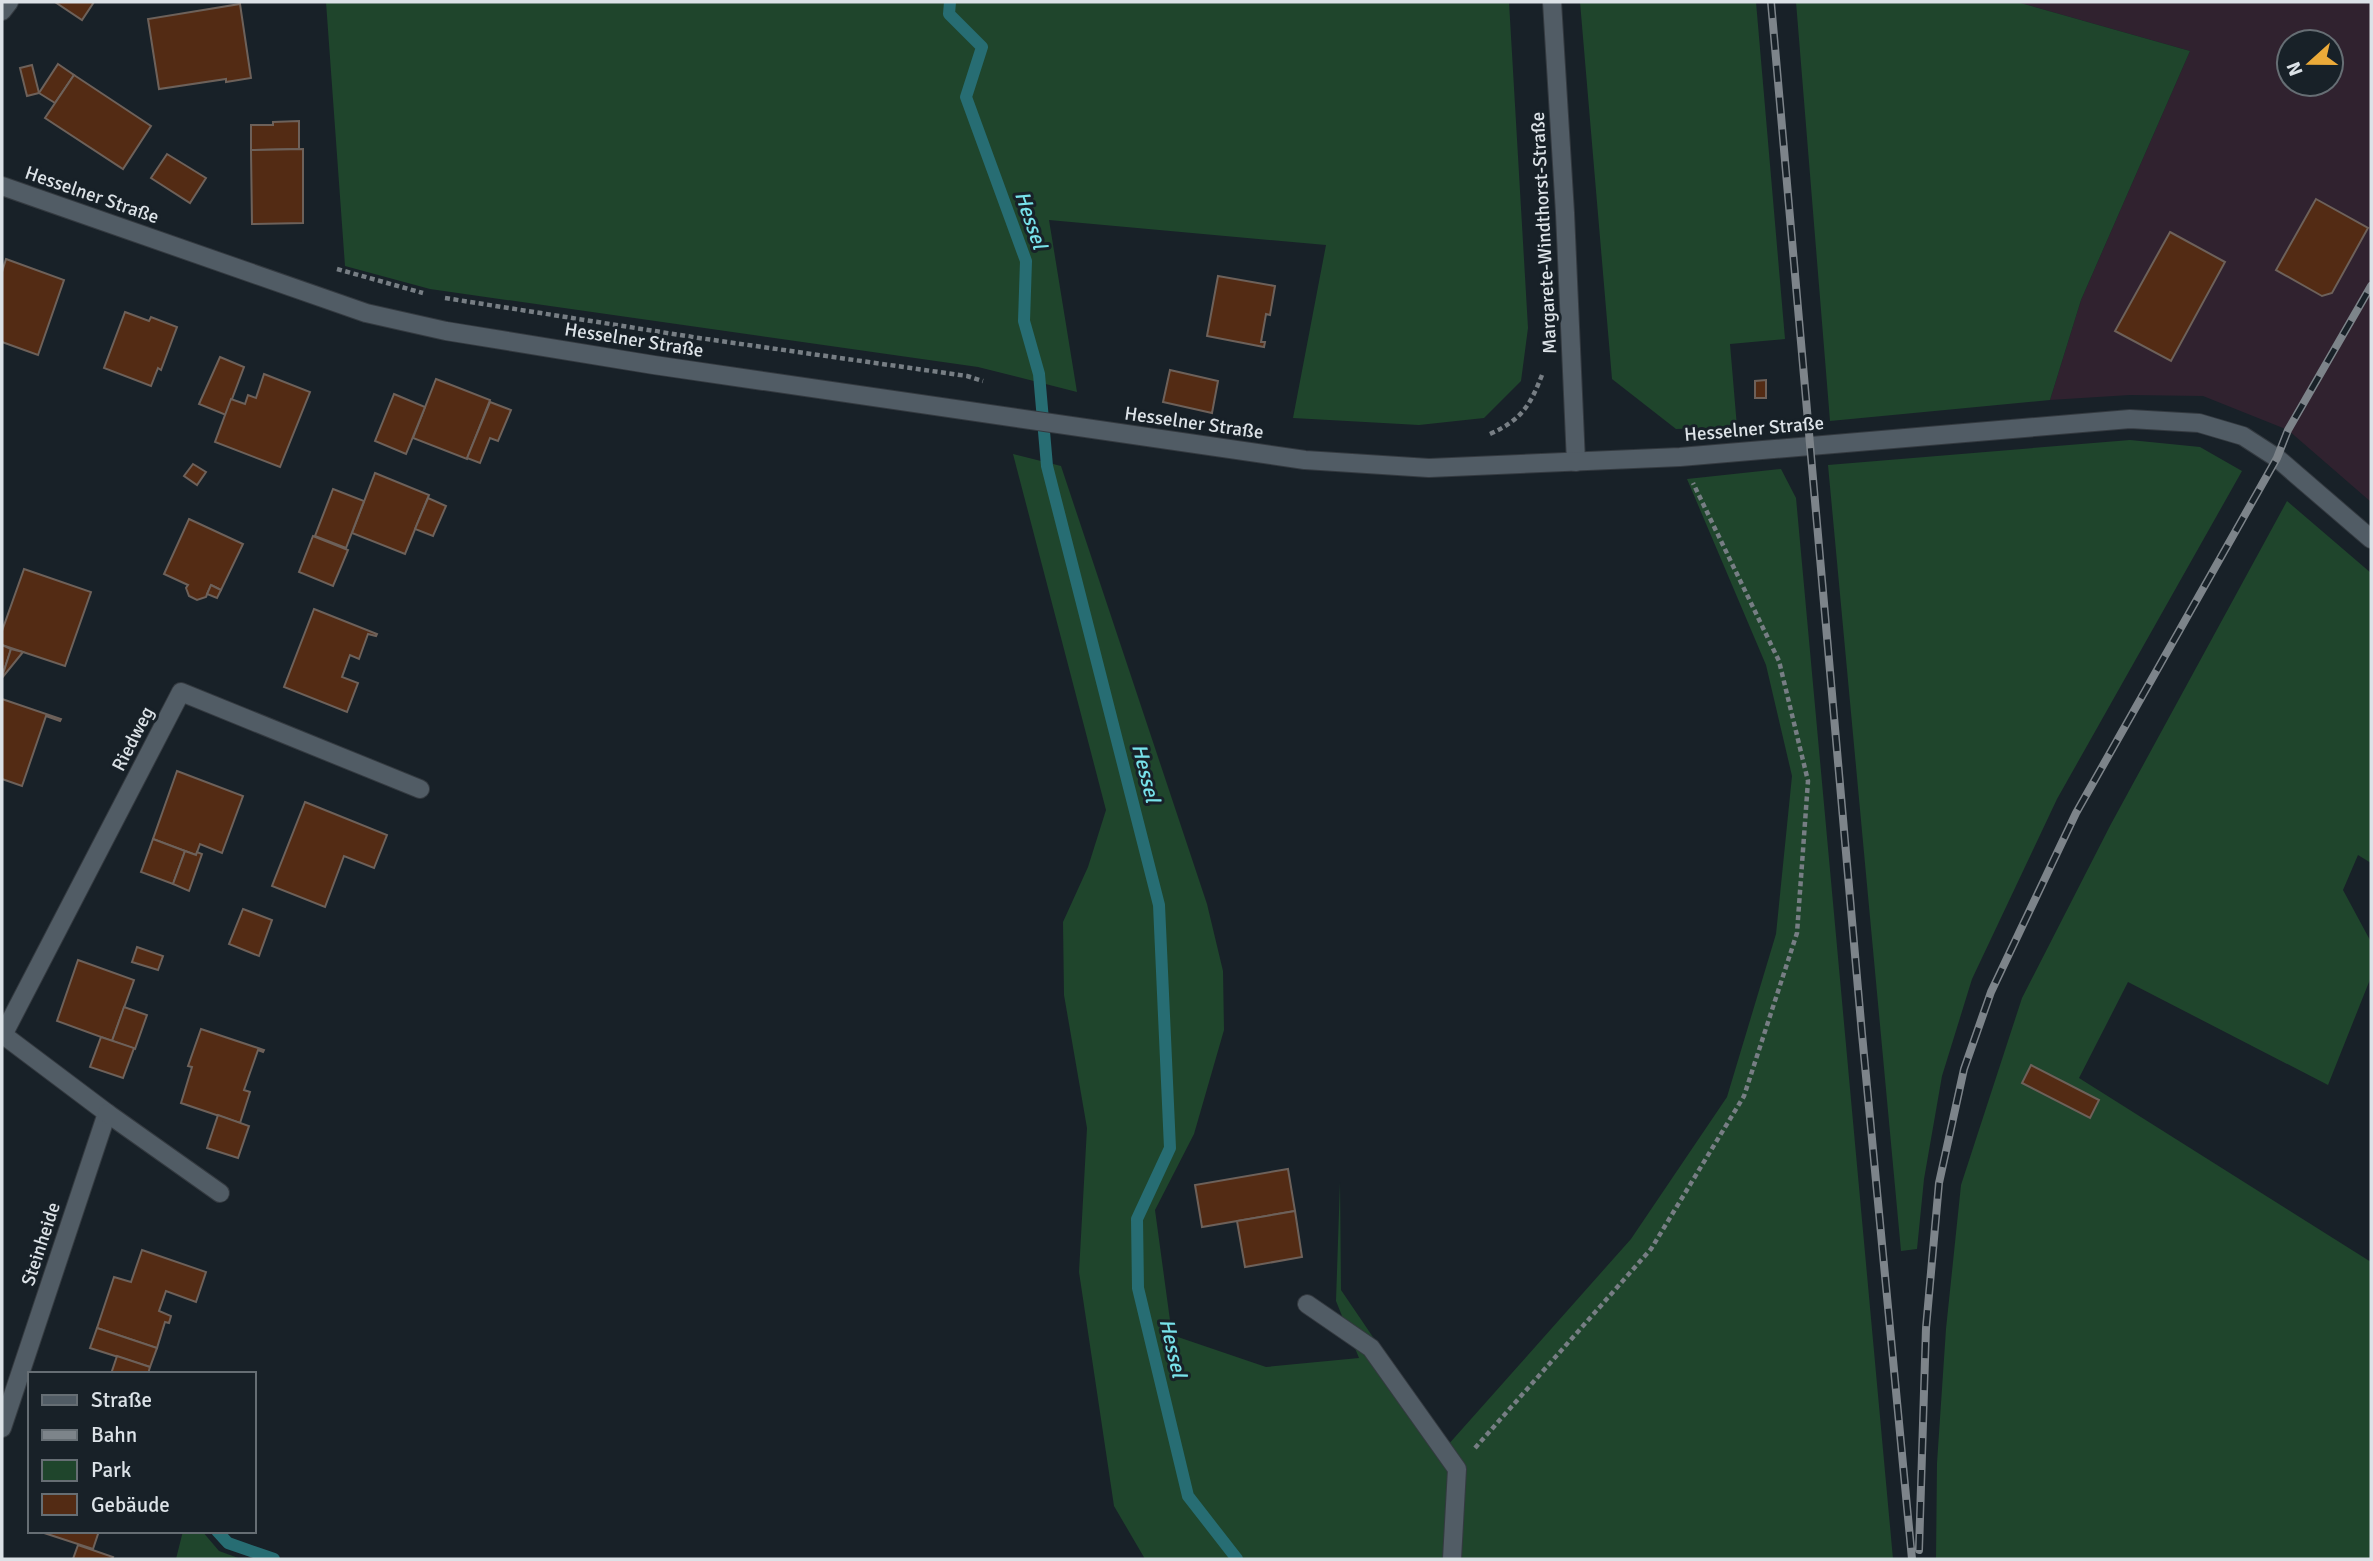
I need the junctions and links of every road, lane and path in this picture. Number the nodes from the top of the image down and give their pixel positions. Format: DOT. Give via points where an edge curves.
graph roads {
  1 [pos="9,2"];
  2 [pos="1552,2"];
  3 [pos="2,11"];
  4 [pos="2,186"];
  5 [pos="329,267"];
  6 [pos="1544,369"];
  7 [pos="992,384"];
  8 [pos="1481,436"];
  9 [pos="1680,457"];
  10 [pos="1576,462"];
  11 [pos="2371,539"];
  12 [pos="420,789"];
  13 [pos="2,1035"];
  14 [pos="107,1113"];
  15 [pos="220,1193"];
  16 [pos="1307,1304"];
  17 [pos="2,1428"];
  18 [pos="1457,1469"];
  19 [pos="1452,1559"];
  1 -- 3 [label="street"];
  2 -- 10 [label="street, Margarete-Windthorst-Straße"];
  4 -- 10 [label="street, Hesselner Straße" via="366,313 446,331 1345,464 1429,468"];
  5 -- 7 [label="path" via="436,297 967,376"];
  6 -- 8 [label="path" via="1531,402 1511,424"];
  9 -- 10 [label="street, Hesselner Straße"];
  9 -- 11 [label="street, Hesselner Straße" via="2130,419 2199,423 2243,436 2277,458"];
  9 -- 18 [label="path" via="1783,674 1808,781 1797,933 1744,1096 1651,1249"];
  12 -- 13 [label="street, Riedweg" via="181,692"];
  13 -- 14 [label="street"];
  14 -- 15 [label="street"];
  14 -- 17 [label="street, Steinheide"];
  16 -- 18 [label="street" via="1371,1348"];
  18 -- 19 [label="street"];
}
